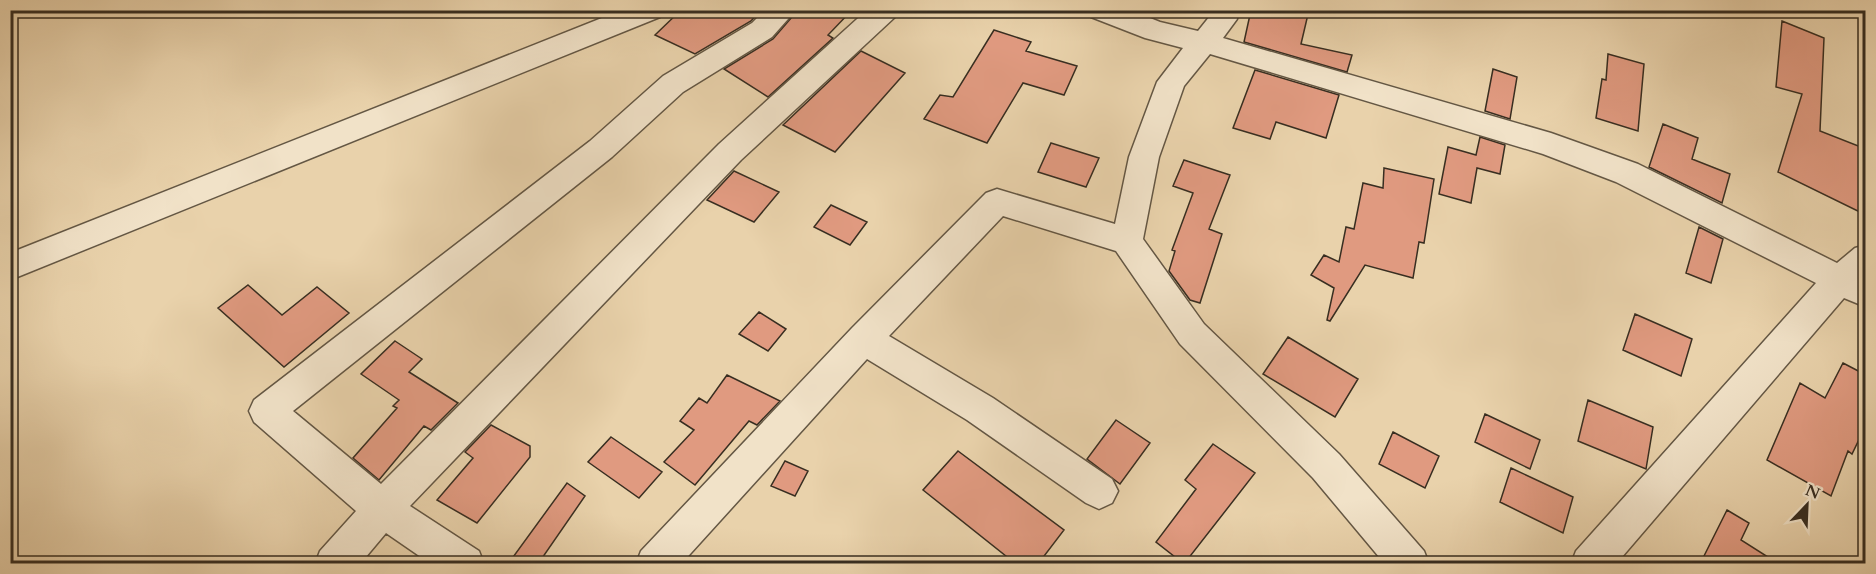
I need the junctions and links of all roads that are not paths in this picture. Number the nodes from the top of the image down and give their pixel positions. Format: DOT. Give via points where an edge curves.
graph roads {
  1 [pos="650,10"];
  2 [pos="783,10"];
  3 [pos="885,10"];
  4 [pos="1101,10"];
  5 [pos="1225,10"];
  6 [pos="1203,42"];
  7 [pos="1127,241"];
  8 [pos="1866,258"];
  9 [pos="10,267"];
  10 [pos="1852,286"];
  11 [pos="864,339"];
  12 [pos="1099,491"];
  13 [pos="382,509"];
  14 [pos="334,564"];
  15 [pos="465,564"];
  16 [pos="655,564"];
  17 [pos="1410,564"];
  18 [pos="1590,564"];
  1 -- 9 [label="street"];
  2 -- 13 [label="street" via="762,30 673,84 601,149 267,411"];
  3 -- 13 [label="street" via="730,152"];
  4 -- 6 [label="street" via="1155,32"];
  5 -- 6 [label="street" via="1223,19"];
  6 -- 7 [label="street" via="1171,82 1144,158"];
  6 -- 10 [label="street" via="1551,145 1627,172"];
  7 -- 11 [label="street" via="998,202"];
  7 -- 17 [label="street" via="1192,334 1326,466"];
  8 -- 10 [label="street"];
  10 -- 18 [label="street"];
  11 -- 12 [label="street" via="980,409"];
  11 -- 16 [label="street"];
  13 -- 14 [label="street"];
  13 -- 15 [label="street"];
}
